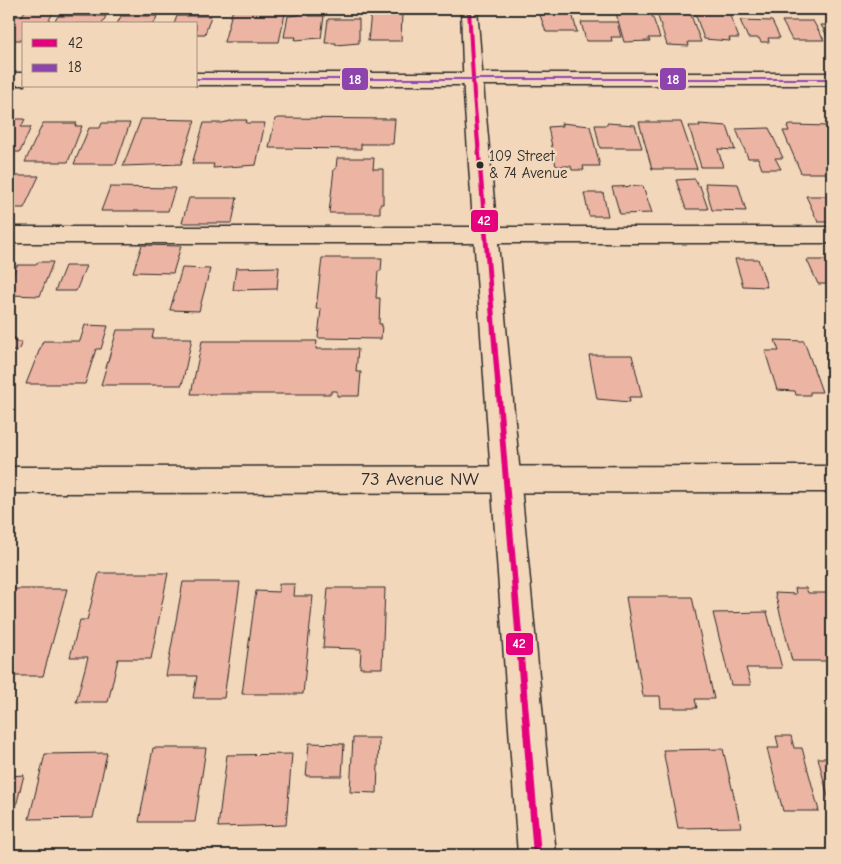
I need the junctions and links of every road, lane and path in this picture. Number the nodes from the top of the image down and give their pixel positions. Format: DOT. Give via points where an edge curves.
graph roads {
  1 [pos="469,9"];
  2 [pos="9,79"];
  3 [pos="22,79"];
  4 [pos="198,79"];
  5 [pos="473,79"];
  6 [pos="832,79"];
  7 [pos="486,234"];
  8 [pos="9,235"];
  9 [pos="832,235"];
  10 [pos="506,479"];
  11 [pos="832,479"];
  12 [pos="9,480"];
  13 [pos="537,855"];
  1 -- 5 [label="street"];
  2 -- 3 [label="street"];
  4 -- 5 [label="street"];
  5 -- 6 [label="street"];
  5 -- 7 [label="street"];
  7 -- 8 [label="street"];
  7 -- 9 [label="street"];
  7 -- 10 [label="street"];
  10 -- 11 [label="street, 73 Avenue NW"];
  10 -- 12 [label="street, 73 Avenue NW"];
  10 -- 13 [label="street"];
}
